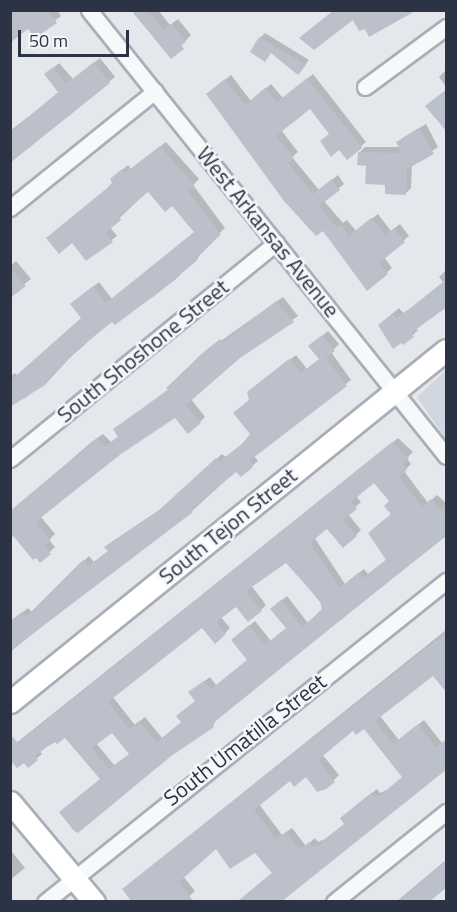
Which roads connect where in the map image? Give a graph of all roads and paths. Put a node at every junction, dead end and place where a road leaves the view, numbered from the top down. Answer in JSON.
{"nodes":[{"id":1,"x":89,"y":10,"type":"edge"},
{"id":2,"x":447,"y":27,"type":"edge"},
{"id":3,"x":365,"y":87,"type":"dead end"},
{"id":4,"x":155,"y":91,"type":"junction"},
{"id":5,"x":10,"y":208,"type":"edge"},
{"id":6,"x":276,"y":243,"type":"junction"},
{"id":7,"x":447,"y":350,"type":"edge"},
{"id":8,"x":396,"y":390,"type":"junction"},
{"id":9,"x":447,"y":456,"type":"edge"},
{"id":10,"x":10,"y":459,"type":"edge"},
{"id":11,"x":447,"y":581,"type":"edge"},
{"id":12,"x":10,"y":702,"type":"edge"},
{"id":13,"x":10,"y":802,"type":"edge"},
{"id":14,"x":447,"y":812,"type":"edge"},
{"id":15,"x":74,"y":876,"type":"junction"},
{"id":16,"x":45,"y":902,"type":"edge"},
{"id":17,"x":94,"y":902,"type":"edge"},
{"id":18,"x":334,"y":902,"type":"edge"}],
"edges":[{"from":1,"to":4,"type":"street","name":"West Arkansas Avenue"},
{"from":2,"to":3,"type":"street"},
{"from":4,"to":5,"type":"street"},
{"from":4,"to":6,"type":"street","name":"West Arkansas Avenue"},
{"from":6,"to":8,"type":"street","name":"West Arkansas Avenue"},
{"from":6,"to":10,"type":"street","name":"South Shoshone Street"},
{"from":7,"to":8,"type":"street","name":"South Tejon Street"},
{"from":8,"to":9,"type":"street","name":"West Arkansas Avenue"},
{"from":8,"to":12,"type":"street","name":"South Tejon Street"},
{"from":11,"to":15,"type":"street","name":"South Umatilla Street"},
{"from":13,"to":15,"type":"street"},
{"from":14,"to":18,"type":"street"},
{"from":15,"to":16,"type":"street","name":"South Umatilla Street"},
{"from":15,"to":17,"type":"street"}]}
